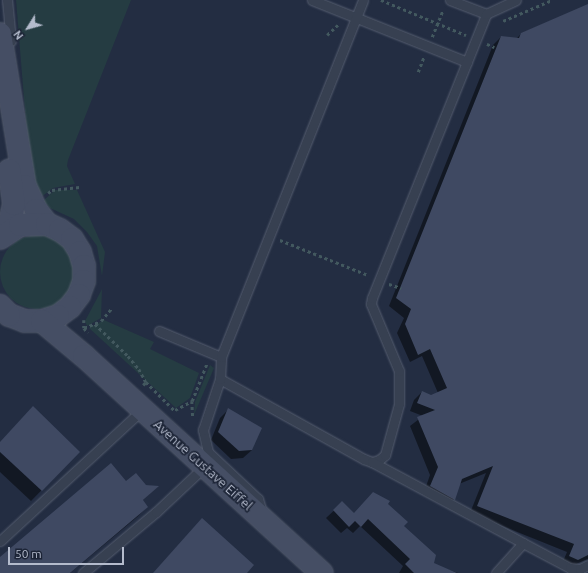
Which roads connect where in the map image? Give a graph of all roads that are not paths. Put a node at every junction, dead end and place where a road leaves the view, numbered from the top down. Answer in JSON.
{"nodes":[{"id":1,"x":7,"y":0,"type":"edge"},
{"id":2,"x":312,"y":0,"type":"edge"},
{"id":3,"x":363,"y":0,"type":"edge"},
{"id":4,"x":450,"y":0,"type":"edge"},
{"id":5,"x":516,"y":0,"type":"edge"},
{"id":6,"x":486,"y":14,"type":"junction"},
{"id":7,"x":356,"y":18,"type":"junction"},
{"id":8,"x":0,"y":34,"type":"edge"},
{"id":9,"x":467,"y":62,"type":"junction"},
{"id":10,"x":6,"y":71,"type":"junction"},
{"id":11,"x":0,"y":114,"type":"edge"},
{"id":12,"x":46,"y":224,"type":"junction"},
{"id":13,"x":4,"y":234,"type":"edge"},
{"id":14,"x":0,"y":306,"type":"edge"},
{"id":15,"x":70,"y":307,"type":"junction"},
{"id":16,"x":42,"y":321,"type":"junction"},
{"id":17,"x":159,"y":330,"type":"dead end"},
{"id":18,"x":84,"y":356,"type":"junction"},
{"id":19,"x":221,"y":357,"type":"junction"},
{"id":20,"x":220,"y":380,"type":"junction"},
{"id":21,"x":143,"y":409,"type":"junction"},
{"id":22,"x":372,"y":462,"type":"junction"},
{"id":23,"x":204,"y":466,"type":"junction"},
{"id":24,"x":265,"y":521,"type":"junction"},
{"id":25,"x":0,"y":541,"type":"edge"},
{"id":26,"x":523,"y":543,"type":"junction"},
{"id":27,"x":588,"y":565,"type":"edge"},
{"id":28,"x":83,"y":573,"type":"edge"},
{"id":29,"x":322,"y":573,"type":"edge"},
{"id":30,"x":496,"y":573,"type":"edge"}],
"edges":[{"from":1,"to":10,"type":"lane"},
{"from":2,"to":7,"type":"lane"},
{"from":3,"to":7,"type":"lane"},
{"from":4,"to":6,"type":"lane"},
{"from":5,"to":6,"type":"lane"},
{"from":6,"to":9,"type":"lane"},
{"from":7,"to":9,"type":"lane"},
{"from":7,"to":19,"type":"lane"},
{"from":8,"to":10,"type":"street"},
{"from":9,"to":22,"type":"lane"},
{"from":10,"to":12,"type":"street"},
{"from":11,"to":13,"type":"street"},
{"from":12,"to":13,"type":"street"},
{"from":12,"to":15,"type":"street"},
{"from":14,"to":16,"type":"street"},
{"from":15,"to":16,"type":"street"},
{"from":15,"to":18,"type":"street","name":"Avenue Gustave Eiffel"},
{"from":16,"to":18,"type":"street","name":"Avenue Gustave Eiffel"},
{"from":17,"to":19,"type":"lane"},
{"from":18,"to":21,"type":"street","name":"Avenue Gustave Eiffel"},
{"from":19,"to":20,"type":"lane"},
{"from":20,"to":22,"type":"lane"},
{"from":20,"to":24,"type":"lane"},
{"from":21,"to":23,"type":"street","name":"Avenue Gustave Eiffel"},
{"from":21,"to":25,"type":"lane"},
{"from":22,"to":26,"type":"lane"},
{"from":23,"to":24,"type":"street","name":"Avenue Gustave Eiffel"},
{"from":23,"to":28,"type":"lane"},
{"from":24,"to":29,"type":"street","name":"Avenue Gustave Eiffel"},
{"from":26,"to":27,"type":"lane"},
{"from":26,"to":30,"type":"lane"}]}
